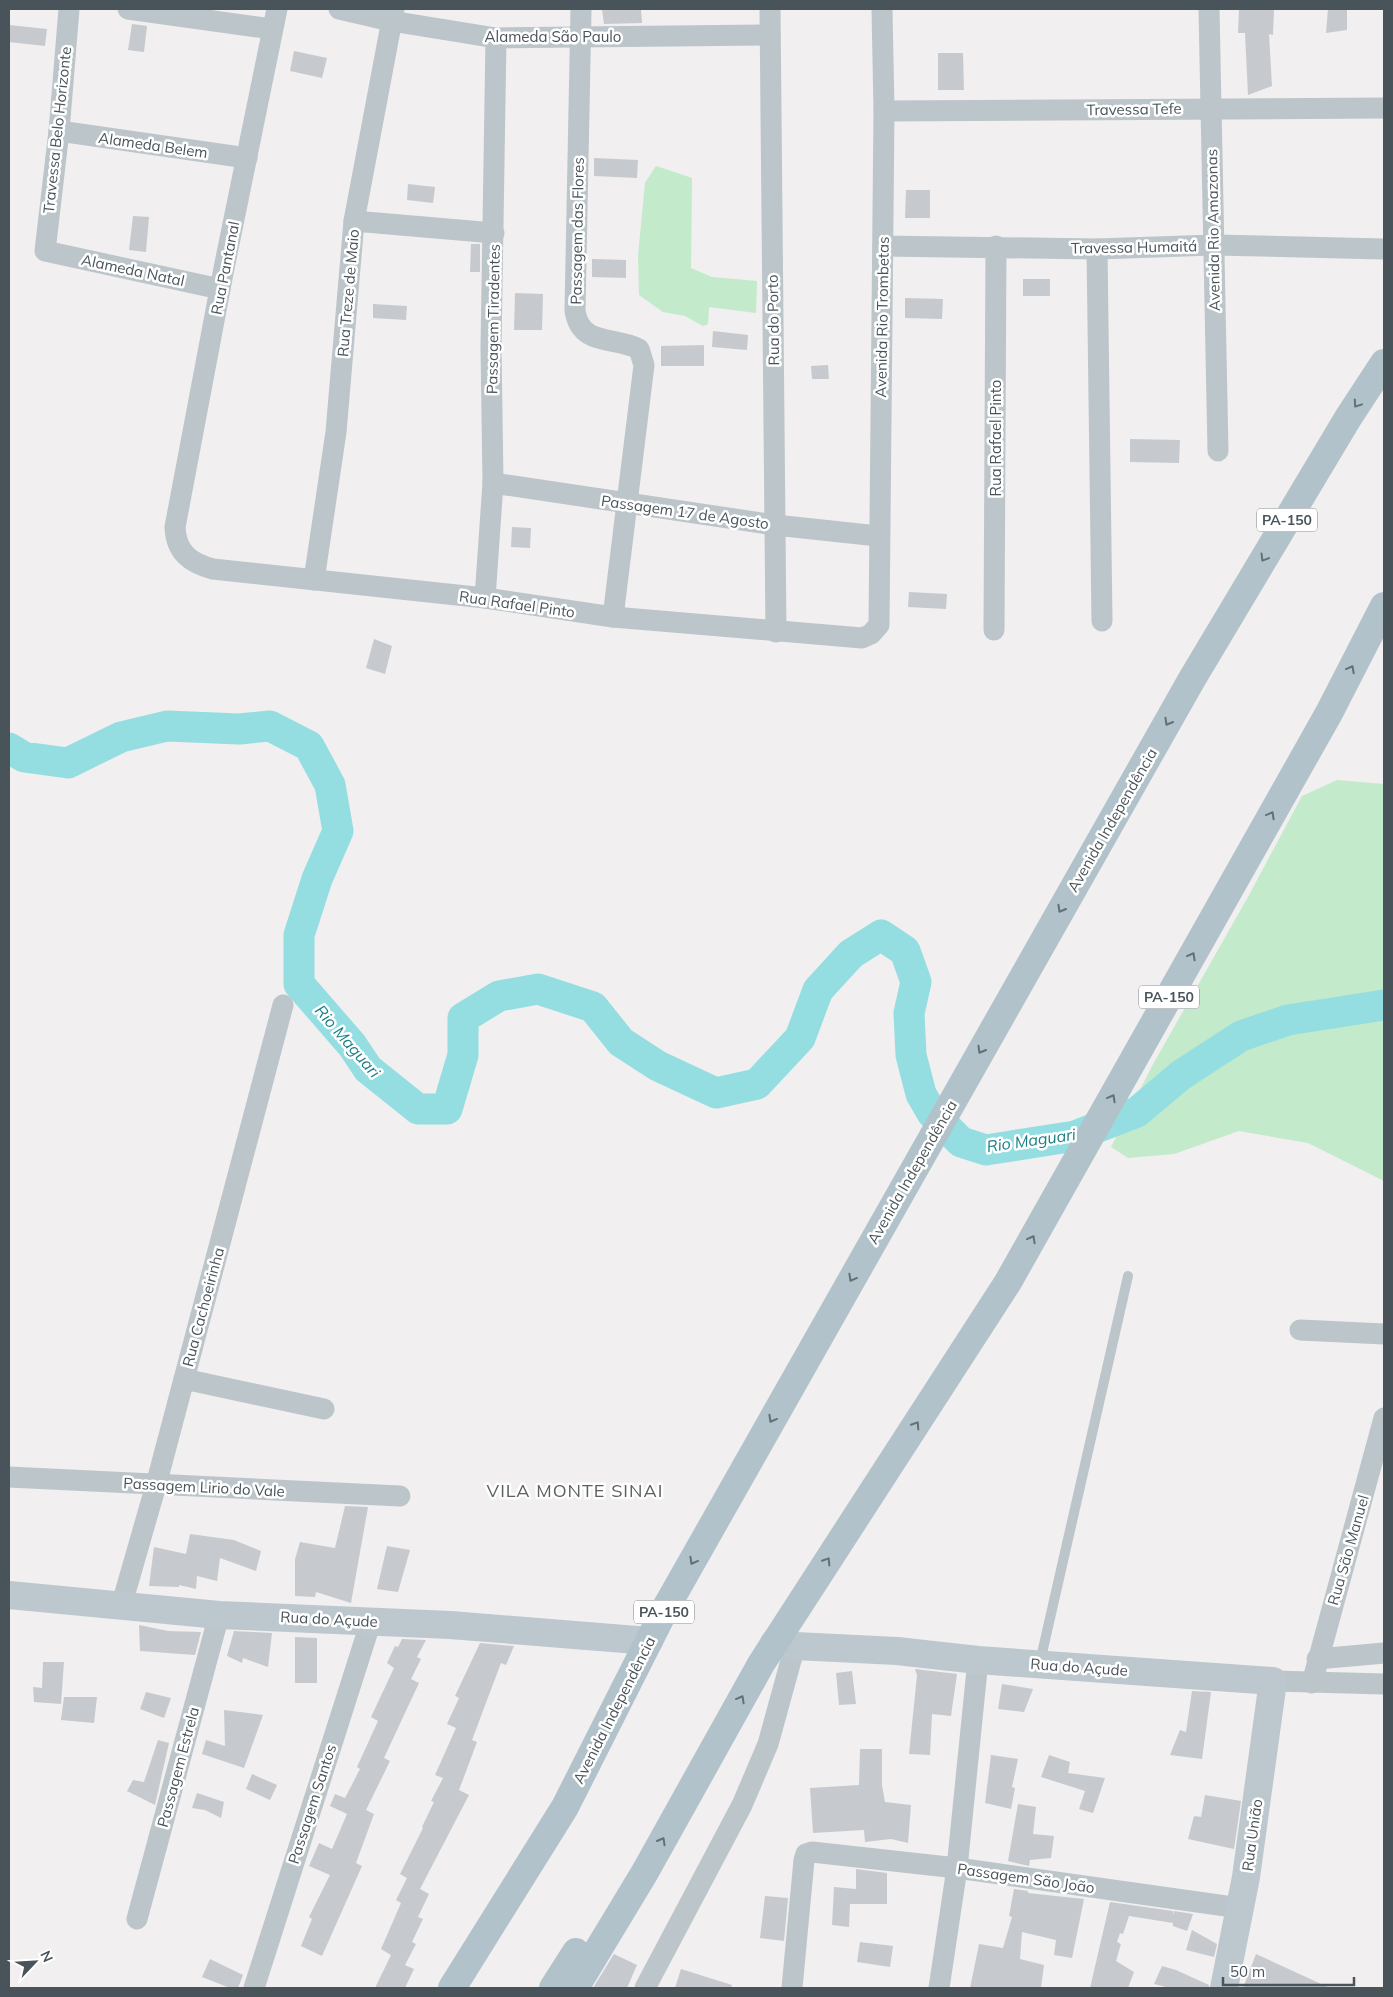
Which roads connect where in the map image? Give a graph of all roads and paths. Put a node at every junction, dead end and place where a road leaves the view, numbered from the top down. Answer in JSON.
{"nodes":[{"id":1,"x":69,"y":9,"type":"edge"},
{"id":2,"x":128,"y":9,"type":"edge"},
{"id":3,"x":339,"y":9,"type":"edge"},
{"id":4,"x":581,"y":9,"type":"edge"},
{"id":5,"x":770,"y":9,"type":"edge"},
{"id":6,"x":882,"y":9,"type":"edge"},
{"id":7,"x":1209,"y":9,"type":"edge"},
{"id":8,"x":392,"y":15,"type":"edge"},
{"id":9,"x":274,"y":19,"type":"edge"},
{"id":10,"x":770,"y":35,"type":"junction"},
{"id":11,"x":581,"y":36,"type":"junction"},
{"id":12,"x":496,"y":38,"type":"junction"},
{"id":13,"x":1211,"y":108,"type":"junction"},
{"id":14,"x":1384,"y":108,"type":"edge"},
{"id":15,"x":884,"y":111,"type":"junction"},
{"id":16,"x":59,"y":131,"type":"junction"},
{"id":17,"x":247,"y":158,"type":"junction"},
{"id":18,"x":354,"y":221,"type":"junction"},
{"id":19,"x":494,"y":233,"type":"junction"},
{"id":20,"x":1214,"y":245,"type":"junction"},
{"id":21,"x":883,"y":246,"type":"junction"},
{"id":22,"x":996,"y":246,"type":"junction"},
{"id":23,"x":1097,"y":249,"type":"junction"},
{"id":24,"x":1384,"y":249,"type":"edge"},
{"id":25,"x":45,"y":251,"type":"joint"},
{"id":26,"x":220,"y":290,"type":"junction"},
{"id":27,"x":1384,"y":363,"type":"edge"},
{"id":28,"x":1218,"y":451,"type":"dead end"},
{"id":29,"x":493,"y":483,"type":"junction"},
{"id":30,"x":626,"y":504,"type":"junction"},
{"id":31,"x":775,"y":525,"type":"junction"},
{"id":32,"x":175,"y":528,"type":"joint"},
{"id":33,"x":878,"y":536,"type":"junction"},
{"id":34,"x":314,"y":580,"type":"junction"},
{"id":35,"x":485,"y":598,"type":"junction"},
{"id":36,"x":1384,"y":606,"type":"edge"},
{"id":37,"x":613,"y":617,"type":"junction"},
{"id":38,"x":1102,"y":621,"type":"dead end"},
{"id":39,"x":879,"y":625,"type":"joint"},
{"id":40,"x":994,"y":630,"type":"dead end"},
{"id":41,"x":776,"y":632,"type":"junction"},
{"id":42,"x":283,"y":1006,"type":"dead end"},
{"id":43,"x":1128,"y":1276,"type":"dead end"},
{"id":44,"x":1300,"y":1330,"type":"dead end"},
{"id":45,"x":1384,"y":1334,"type":"edge"},
{"id":46,"x":184,"y":1380,"type":"junction"},
{"id":47,"x":324,"y":1409,"type":"dead end"},
{"id":48,"x":1384,"y":1418,"type":"edge"},
{"id":49,"x":9,"y":1477,"type":"edge"},
{"id":50,"x":156,"y":1485,"type":"junction"},
{"id":51,"x":400,"y":1496,"type":"dead end"},
{"id":52,"x":9,"y":1594,"type":"edge"},
{"id":53,"x":121,"y":1607,"type":"junction"},
{"id":54,"x":219,"y":1615,"type":"junction"},
{"id":55,"x":371,"y":1621,"type":"junction"},
{"id":56,"x":649,"y":1640,"type":"junction"},
{"id":57,"x":784,"y":1645,"type":"junction"},
{"id":58,"x":1384,"y":1653,"type":"edge"},
{"id":59,"x":1317,"y":1659,"type":"junction"},
{"id":60,"x":978,"y":1660,"type":"junction"},
{"id":61,"x":1039,"y":1663,"type":"junction"},
{"id":62,"x":1273,"y":1681,"type":"junction"},
{"id":63,"x":1312,"y":1682,"type":"junction"},
{"id":64,"x":1384,"y":1684,"type":"edge"},
{"id":65,"x":565,"y":1807,"type":"junction"},
{"id":66,"x":958,"y":1868,"type":"junction"},
{"id":67,"x":644,"y":1872,"type":"junction"},
{"id":68,"x":1240,"y":1908,"type":"junction"},
{"id":69,"x":137,"y":1919,"type":"dead end"},
{"id":70,"x":254,"y":1988,"type":"edge"},
{"id":71,"x":452,"y":1988,"type":"edge"},
{"id":72,"x":473,"y":1988,"type":"edge"},
{"id":73,"x":553,"y":1988,"type":"edge"},
{"id":74,"x":575,"y":1988,"type":"edge"},
{"id":75,"x":645,"y":1988,"type":"edge"},
{"id":76,"x":792,"y":1988,"type":"edge"},
{"id":77,"x":939,"y":1988,"type":"edge"},
{"id":78,"x":1224,"y":1988,"type":"edge"}],
"edges":[{"from":1,"to":16,"type":"street","name":"Travessa Belo Horizonte"},
{"from":2,"to":9,"type":"street"},
{"from":3,"to":8,"type":"street","name":"Alameda São Paulo"},
{"from":4,"to":11,"type":"street","name":"Passagem das Flores"},
{"from":5,"to":10,"type":"street","name":"Rua do Porto"},
{"from":6,"to":15,"type":"street","name":"Avenida Rio Trombetas"},
{"from":7,"to":13,"type":"street","name":"Avenida Rio Amazonas"},
{"from":8,"to":12,"type":"street","name":"Alameda São Paulo"},
{"from":8,"to":18,"type":"street","name":"Rua Treze de Maio"},
{"from":9,"to":17,"type":"street","name":"Rua Pantanal"},
{"from":10,"to":11,"type":"street","name":"Alameda São Paulo"},
{"from":10,"to":31,"type":"street","name":"Rua do Porto"},
{"from":11,"to":12,"type":"street","name":"Alameda São Paulo"},
{"from":11,"to":30,"type":"street","name":"Passagem das Flores"},
{"from":12,"to":19,"type":"street","name":"Passagem Tiradentes"},
{"from":13,"to":14,"type":"street","name":"Travessa Tefe"},
{"from":13,"to":15,"type":"street","name":"Travessa Tefe"},
{"from":13,"to":20,"type":"street","name":"Avenida Rio Amazonas"},
{"from":15,"to":21,"type":"street","name":"Avenida Rio Trombetas"},
{"from":16,"to":17,"type":"street","name":"Alameda Belem"},
{"from":16,"to":25,"type":"street","name":"Travessa Belo Horizonte"},
{"from":17,"to":26,"type":"street","name":"Rua Pantanal"},
{"from":18,"to":19,"type":"street"},
{"from":18,"to":34,"type":"street","name":"Rua Treze de Maio"},
{"from":19,"to":29,"type":"street","name":"Passagem Tiradentes"},
{"from":20,"to":23,"type":"street","name":"Travessa Humaitá"},
{"from":20,"to":24,"type":"street","name":"Travessa Humaitá"},
{"from":20,"to":28,"type":"street","name":"Avenida Rio Amazonas"},
{"from":21,"to":22,"type":"street","name":"Travessa Humaitá"},
{"from":21,"to":33,"type":"street","name":"Avenida Rio Trombetas"},
{"from":22,"to":23,"type":"street","name":"Travessa Humaitá"},
{"from":22,"to":40,"type":"street","name":"Rua Rafael Pinto"},
{"from":23,"to":38,"type":"street"},
{"from":25,"to":26,"type":"street","name":"Alameda Natal"},
{"from":26,"to":32,"type":"street","name":"Rua Pantanal"},
{"from":27,"to":56,"type":"main road","name":"Avenida Independência","number":"PA-150","one_way":true},
{"from":29,"to":30,"type":"street","name":"Passagem 17 de Agosto"},
{"from":29,"to":35,"type":"street","name":"Passagem Tiradentes"},
{"from":30,"to":31,"type":"street","name":"Passagem 17 de Agosto"},
{"from":30,"to":37,"type":"street","name":"Passagem das Flores"},
{"from":31,"to":33,"type":"street","name":"Passagem 17 de Agosto"},
{"from":31,"to":41,"type":"street","name":"Rua do Porto"},
{"from":32,"to":34,"type":"street","name":"Rua Rafael Pinto"},
{"from":33,"to":39,"type":"street","name":"Avenida Rio Trombetas"},
{"from":34,"to":35,"type":"street","name":"Rua Rafael Pinto"},
{"from":35,"to":37,"type":"street","name":"Rua Rafael Pinto"},
{"from":57,"to":36,"type":"main road","number":"PA-150","one_way":true},
{"from":37,"to":41,"type":"street","name":"Rua Rafael Pinto"},
{"from":39,"to":41,"type":"street","name":"Rua Rafael Pinto"},
{"from":42,"to":46,"type":"street","name":"Rua Cachoeirinha"},
{"from":43,"to":61,"type":"lane"},
{"from":44,"to":45,"type":"street"},
{"from":46,"to":47,"type":"street"},
{"from":46,"to":50,"type":"street","name":"Rua Cachoeirinha"},
{"from":48,"to":59,"type":"street","name":"Rua São Manuel"},
{"from":49,"to":50,"type":"street","name":"Passagem Lirio do Vale"},
{"from":50,"to":51,"type":"street","name":"Passagem Lirio do Vale"},
{"from":50,"to":53,"type":"street","name":"Rua Cachoeirinha"},
{"from":52,"to":53,"type":"street","name":"Rua do Açude"},
{"from":53,"to":54,"type":"street","name":"Rua do Açude"},
{"from":54,"to":55,"type":"street","name":"Rua do Açude"},
{"from":54,"to":69,"type":"street","name":"Passagem Estrela"},
{"from":55,"to":56,"type":"street","name":"Rua do Açude"},
{"from":55,"to":70,"type":"street","name":"Passagem Santos"},
{"from":56,"to":65,"type":"main road","name":"Avenida Independência","number":"PA-150"},
{"from":57,"to":60,"type":"street","name":"Rua do Açude"},
{"from":67,"to":57,"type":"main road","number":"PA-150","one_way":true},
{"from":57,"to":75,"type":"street"},
{"from":58,"to":59,"type":"street"},
{"from":59,"to":63,"type":"street","name":"Rua São Manuel"},
{"from":60,"to":61,"type":"street","name":"Rua do Açude"},
{"from":60,"to":66,"type":"street"},
{"from":61,"to":62,"type":"street","name":"Rua do Açude"},
{"from":62,"to":63,"type":"street","name":"Rua do Açude"},
{"from":62,"to":68,"type":"street","name":"Rua União"},
{"from":63,"to":64,"type":"street","name":"Rua do Açude"},
{"from":65,"to":71,"type":"main road","name":"Avenida Independência","number":"PA-150"},
{"from":65,"to":72,"type":"main road"},
{"from":66,"to":68,"type":"street","name":"Passagem São João"},
{"from":66,"to":76,"type":"street","name":"Passagem São João"},
{"from":66,"to":77,"type":"street"},
{"from":67,"to":73,"type":"main road"},
{"from":67,"to":74,"type":"main road","number":"PA-150"},
{"from":68,"to":78,"type":"street","name":"Rua União"}]}
